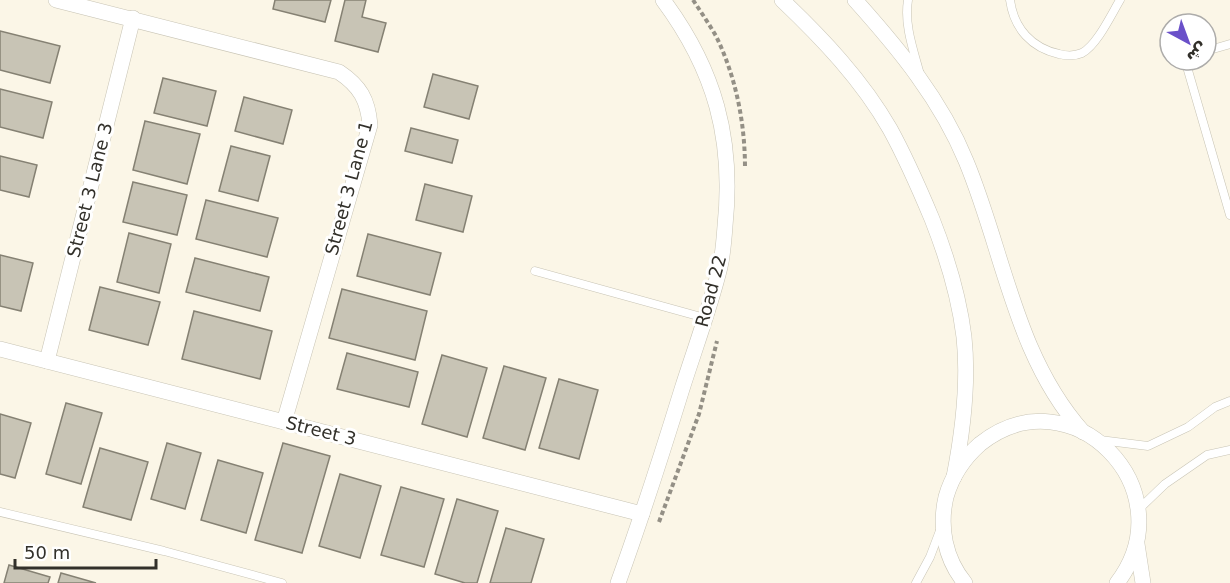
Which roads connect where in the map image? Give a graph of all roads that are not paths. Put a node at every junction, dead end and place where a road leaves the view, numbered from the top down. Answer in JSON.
{"nodes":[{"id":1,"x":56,"y":0,"type":"edge"},
{"id":2,"x":663,"y":0,"type":"edge"},
{"id":3,"x":782,"y":0,"type":"edge"},
{"id":4,"x":855,"y":0,"type":"edge"},
{"id":5,"x":908,"y":0,"type":"edge"},
{"id":6,"x":1010,"y":0,"type":"edge"},
{"id":7,"x":1120,"y":0,"type":"edge"},
{"id":8,"x":133,"y":18,"type":"junction"},
{"id":9,"x":1188,"y":72,"type":"edge"},
{"id":10,"x":921,"y":81,"type":"junction"},
{"id":11,"x":1230,"y":215,"type":"edge"},
{"id":12,"x":535,"y":271,"type":"dead end"},
{"id":13,"x":705,"y":318,"type":"junction"},
{"id":14,"x":0,"y":349,"type":"edge"},
{"id":15,"x":47,"y":361,"type":"junction"},
{"id":16,"x":1230,"y":401,"type":"edge"},
{"id":17,"x":284,"y":422,"type":"junction"},
{"id":18,"x":1083,"y":432,"type":"junction"},
{"id":19,"x":1097,"y":440,"type":"junction"},
{"id":20,"x":1230,"y":450,"type":"edge"},
{"id":21,"x":954,"y":477,"type":"junction"},
{"id":22,"x":1139,"y":509,"type":"junction"},
{"id":23,"x":0,"y":512,"type":"edge"},
{"id":24,"x":642,"y":514,"type":"junction"},
{"id":25,"x":943,"y":520,"type":"junction"},
{"id":26,"x":1137,"y":542,"type":"junction"},
{"id":27,"x":282,"y":583,"type":"edge"},
{"id":28,"x":618,"y":583,"type":"edge"},
{"id":29,"x":916,"y":583,"type":"edge"},
{"id":30,"x":965,"y":583,"type":"edge"},
{"id":31,"x":1117,"y":583,"type":"edge"},
{"id":32,"x":1143,"y":583,"type":"edge"}],
"edges":[{"from":1,"to":8,"type":"street","name":"Street 3 Lane 1"},
{"from":2,"to":13,"type":"street","name":"Road 22"},
{"from":3,"to":21,"type":"street"},
{"from":4,"to":10,"type":"street"},
{"from":5,"to":10,"type":"lane"},
{"from":6,"to":7,"type":"lane"},
{"from":8,"to":15,"type":"street","name":"Street 3 Lane 3"},
{"from":8,"to":17,"type":"street","name":"Street 3 Lane 1"},
{"from":9,"to":11,"type":"lane"},
{"from":10,"to":18,"type":"street"},
{"from":12,"to":13,"type":"lane"},
{"from":13,"to":24,"type":"street","name":"Road 22"},
{"from":14,"to":15,"type":"street","name":"Street 3"},
{"from":15,"to":17,"type":"street","name":"Street 3"},
{"from":16,"to":19,"type":"lane"},
{"from":17,"to":24,"type":"street","name":"Street 3"},
{"from":18,"to":19,"type":"street"},
{"from":18,"to":21,"type":"street"},
{"from":19,"to":22,"type":"street"},
{"from":20,"to":22,"type":"lane"},
{"from":21,"to":25,"type":"street"},
{"from":22,"to":26,"type":"street"},
{"from":23,"to":27,"type":"lane"},
{"from":24,"to":28,"type":"street","name":"Road 22"},
{"from":25,"to":29,"type":"lane"},
{"from":25,"to":30,"type":"street"},
{"from":26,"to":31,"type":"street"},
{"from":26,"to":32,"type":"street"}]}
